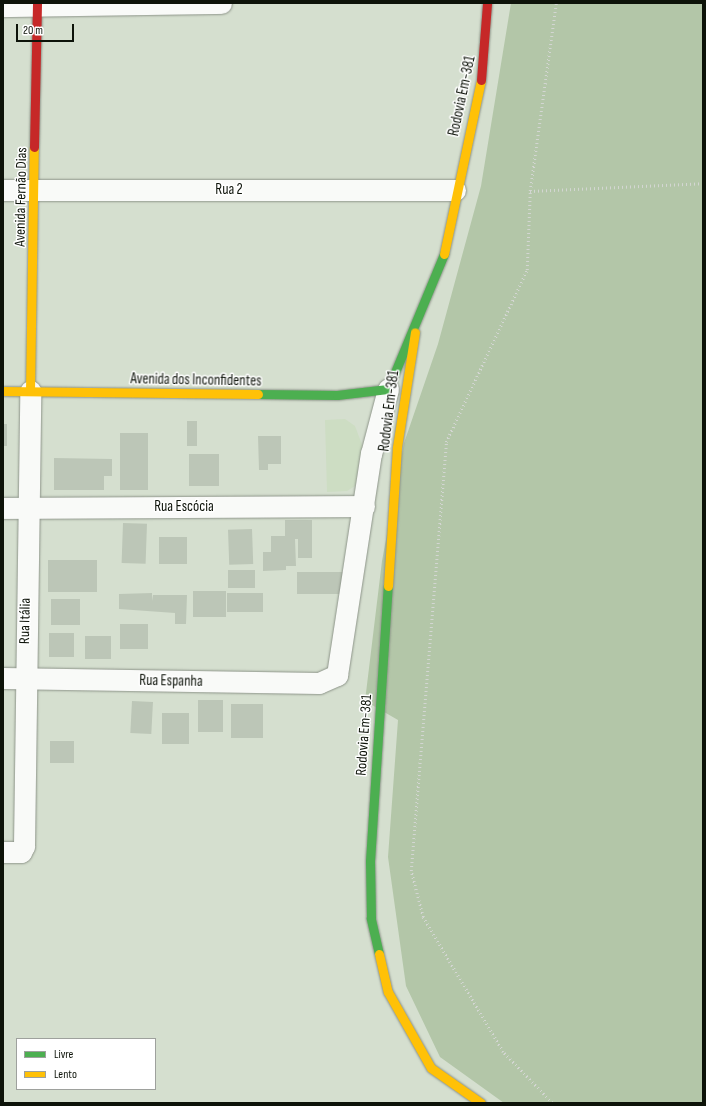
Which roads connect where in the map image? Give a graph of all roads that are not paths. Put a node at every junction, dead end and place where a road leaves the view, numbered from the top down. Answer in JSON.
{"nodes":[{"id":1,"x":221,"y":3,"type":"edge"},
{"id":2,"x":487,"y":3,"type":"edge"},
{"id":3,"x":37,"y":4,"type":"edge"},
{"id":4,"x":3,"y":6,"type":"edge"},
{"id":5,"x":36,"y":189,"type":"junction"},
{"id":6,"x":3,"y":190,"type":"edge"},
{"id":7,"x":455,"y":190,"type":"junction"},
{"id":8,"x":415,"y":332,"type":"junction"},
{"id":9,"x":388,"y":389,"type":"junction"},
{"id":10,"x":3,"y":391,"type":"edge"},
{"id":11,"x":30,"y":391,"type":"junction"},
{"id":12,"x":364,"y":506,"type":"junction"},
{"id":13,"x":3,"y":508,"type":"edge"},
{"id":14,"x":26,"y":508,"type":"junction"},
{"id":15,"x":3,"y":678,"type":"edge"},
{"id":16,"x":25,"y":678,"type":"junction"},
{"id":17,"x":3,"y":852,"type":"edge"},
{"id":18,"x":481,"y":1103,"type":"edge"}],
"edges":[{"from":1,"to":3,"type":"street"},
{"from":2,"to":7,"type":"street","name":"Rodovia Em-381"},
{"from":3,"to":4,"type":"street"},
{"from":3,"to":5,"type":"street","name":"Avenida Fernão Dias"},
{"from":5,"to":6,"type":"street","name":"Rua 2"},
{"from":5,"to":7,"type":"street","name":"Rua 2"},
{"from":5,"to":11,"type":"street","name":"Avenida Fernão Dias"},
{"from":7,"to":8,"type":"street","name":"Rodovia Em-381"},
{"from":8,"to":9,"type":"street","name":"Rodovia Em-381"},
{"from":8,"to":18,"type":"street","name":"Rodovia Em-381"},
{"from":9,"to":11,"type":"street","name":"Avenida dos Inconfidentes"},
{"from":9,"to":12,"type":"street"},
{"from":10,"to":11,"type":"street","name":"Avenida dos Inconfidentes"},
{"from":11,"to":14,"type":"street","name":"Rua Itália"},
{"from":12,"to":14,"type":"street","name":"Rua Escócia"},
{"from":12,"to":16,"type":"street","name":"Rua Espanha"},
{"from":13,"to":14,"type":"street","name":"Rua Escócia"},
{"from":14,"to":16,"type":"street","name":"Rua Itália"},
{"from":15,"to":16,"type":"street","name":"Rua Espanha"},
{"from":16,"to":17,"type":"street","name":"Rua Itália"}]}
